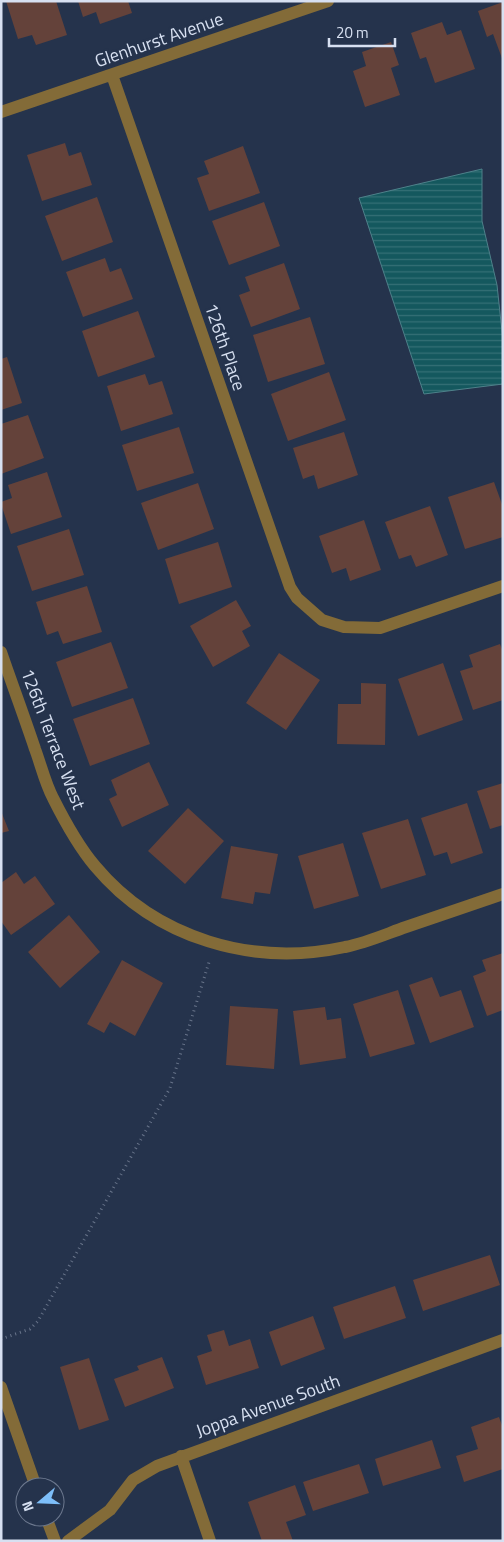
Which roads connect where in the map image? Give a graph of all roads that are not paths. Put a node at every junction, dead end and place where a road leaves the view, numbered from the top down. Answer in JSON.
{"nodes":[{"id":1,"x":328,"y":1,"type":"edge"},
{"id":2,"x":112,"y":75,"type":"junction"},
{"id":3,"x":1,"y":112,"type":"edge"},
{"id":4,"x":503,"y":586,"type":"edge"},
{"id":5,"x":1,"y":652,"type":"edge"},
{"id":6,"x":503,"y":894,"type":"edge"},
{"id":7,"x":503,"y":1340,"type":"edge"},
{"id":8,"x":1,"y":1387,"type":"edge"},
{"id":9,"x":181,"y":1456,"type":"junction"},
{"id":10,"x":32,"y":1477,"type":"edge"},
{"id":11,"x":50,"y":1527,"type":"edge"},
{"id":12,"x":55,"y":1541,"type":"edge"},
{"id":13,"x":68,"y":1541,"type":"edge"},
{"id":14,"x":210,"y":1541,"type":"edge"}],
"edges":[{"from":1,"to":2,"type":"street","name":"Glenhurst Avenue"},
{"from":2,"to":3,"type":"street","name":"Glenhurst Avenue"},
{"from":2,"to":4,"type":"street","name":"126th Place"},
{"from":5,"to":6,"type":"street","name":"126th Terrace West"},
{"from":7,"to":9,"type":"street","name":"Joppa Avenue South"},
{"from":8,"to":10,"type":"street"},
{"from":9,"to":13,"type":"street","name":"Joppa Avenue South"},
{"from":9,"to":14,"type":"street"},
{"from":11,"to":12,"type":"street"}]}
